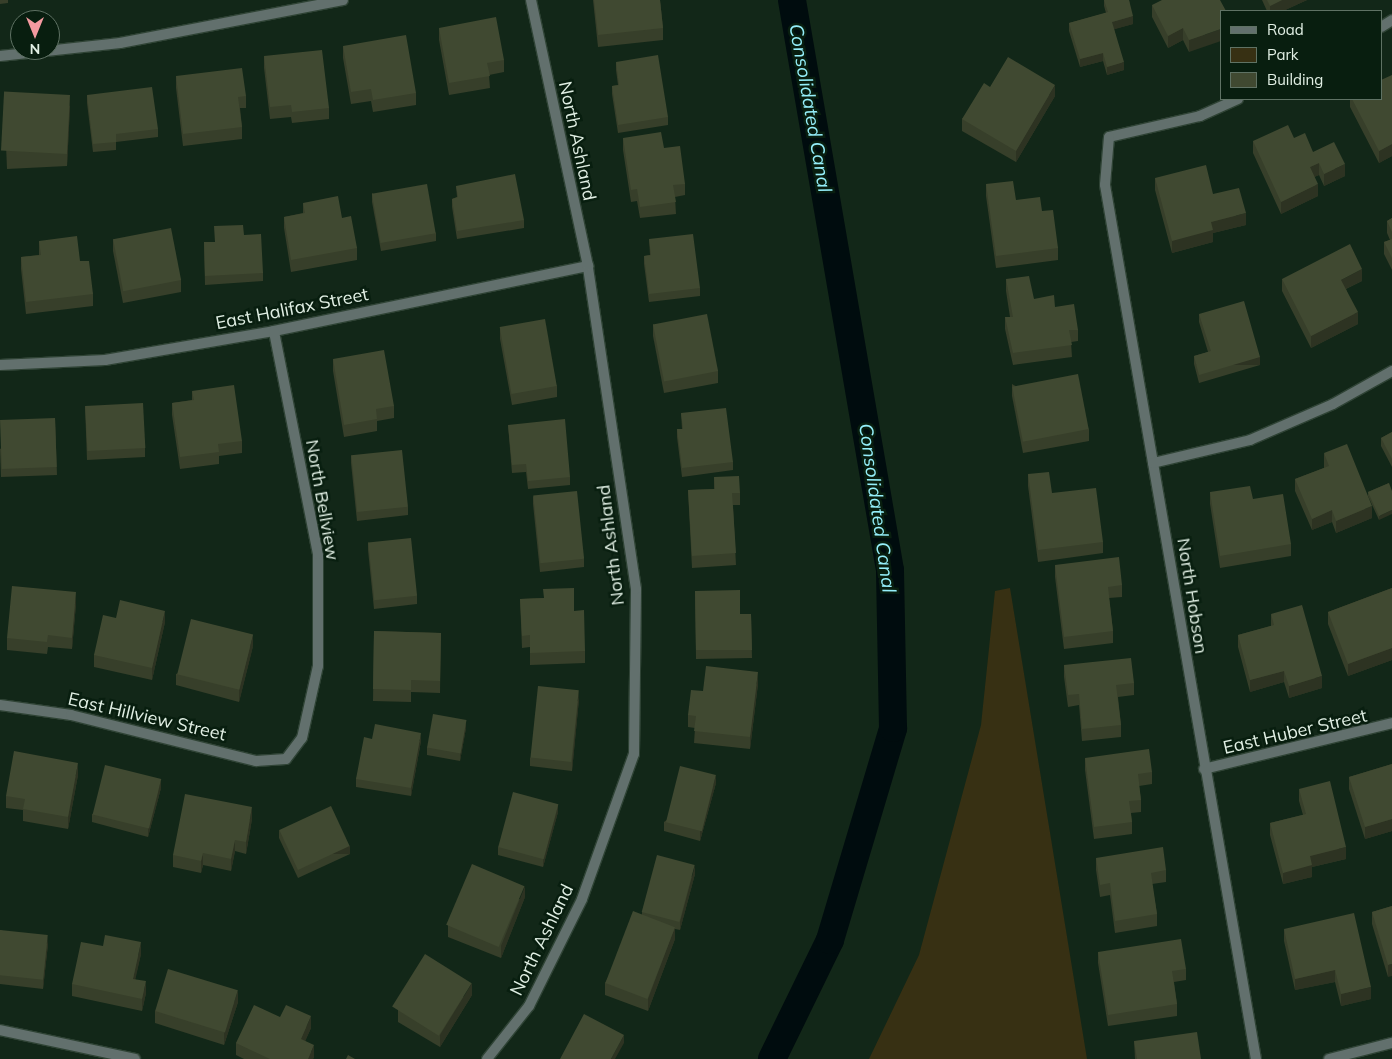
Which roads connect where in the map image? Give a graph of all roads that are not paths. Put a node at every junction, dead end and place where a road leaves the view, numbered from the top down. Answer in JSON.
{"nodes":[{"id":1,"x":343,"y":0,"type":"edge"},
{"id":2,"x":531,"y":0,"type":"edge"},
{"id":3,"x":0,"y":56,"type":"edge"},
{"id":4,"x":1236,"y":100,"type":"edge"},
{"id":5,"x":588,"y":266,"type":"junction"},
{"id":6,"x":274,"y":331,"type":"junction"},
{"id":7,"x":0,"y":365,"type":"edge"},
{"id":8,"x":1392,"y":371,"type":"edge"},
{"id":9,"x":1154,"y":463,"type":"junction"},
{"id":10,"x":0,"y":705,"type":"edge"},
{"id":11,"x":1392,"y":723,"type":"edge"},
{"id":12,"x":286,"y":759,"type":"joint"},
{"id":13,"x":1204,"y":769,"type":"junction"},
{"id":14,"x":0,"y":1030,"type":"edge"},
{"id":15,"x":1392,"y":1043,"type":"edge"},
{"id":16,"x":135,"y":1059,"type":"edge"},
{"id":17,"x":488,"y":1059,"type":"edge"},
{"id":18,"x":1256,"y":1059,"type":"edge"},
{"id":19,"x":1329,"y":1059,"type":"edge"}],
"edges":[{"from":1,"to":3,"type":"street"},
{"from":2,"to":5,"type":"street","name":"North Ashland"},
{"from":4,"to":9,"type":"street","name":"North Hobson"},
{"from":5,"to":6,"type":"street","name":"East Halifax Street"},
{"from":5,"to":17,"type":"street","name":"North Ashland"},
{"from":6,"to":7,"type":"street","name":"East Halifax Street"},
{"from":6,"to":12,"type":"street","name":"North Bellview"},
{"from":8,"to":9,"type":"street"},
{"from":9,"to":13,"type":"street","name":"North Hobson"},
{"from":10,"to":12,"type":"street","name":"East Hillview Street"},
{"from":11,"to":13,"type":"street","name":"East Huber Street"},
{"from":13,"to":18,"type":"street","name":"North Hobson"},
{"from":14,"to":16,"type":"street"},
{"from":15,"to":19,"type":"street"}]}
